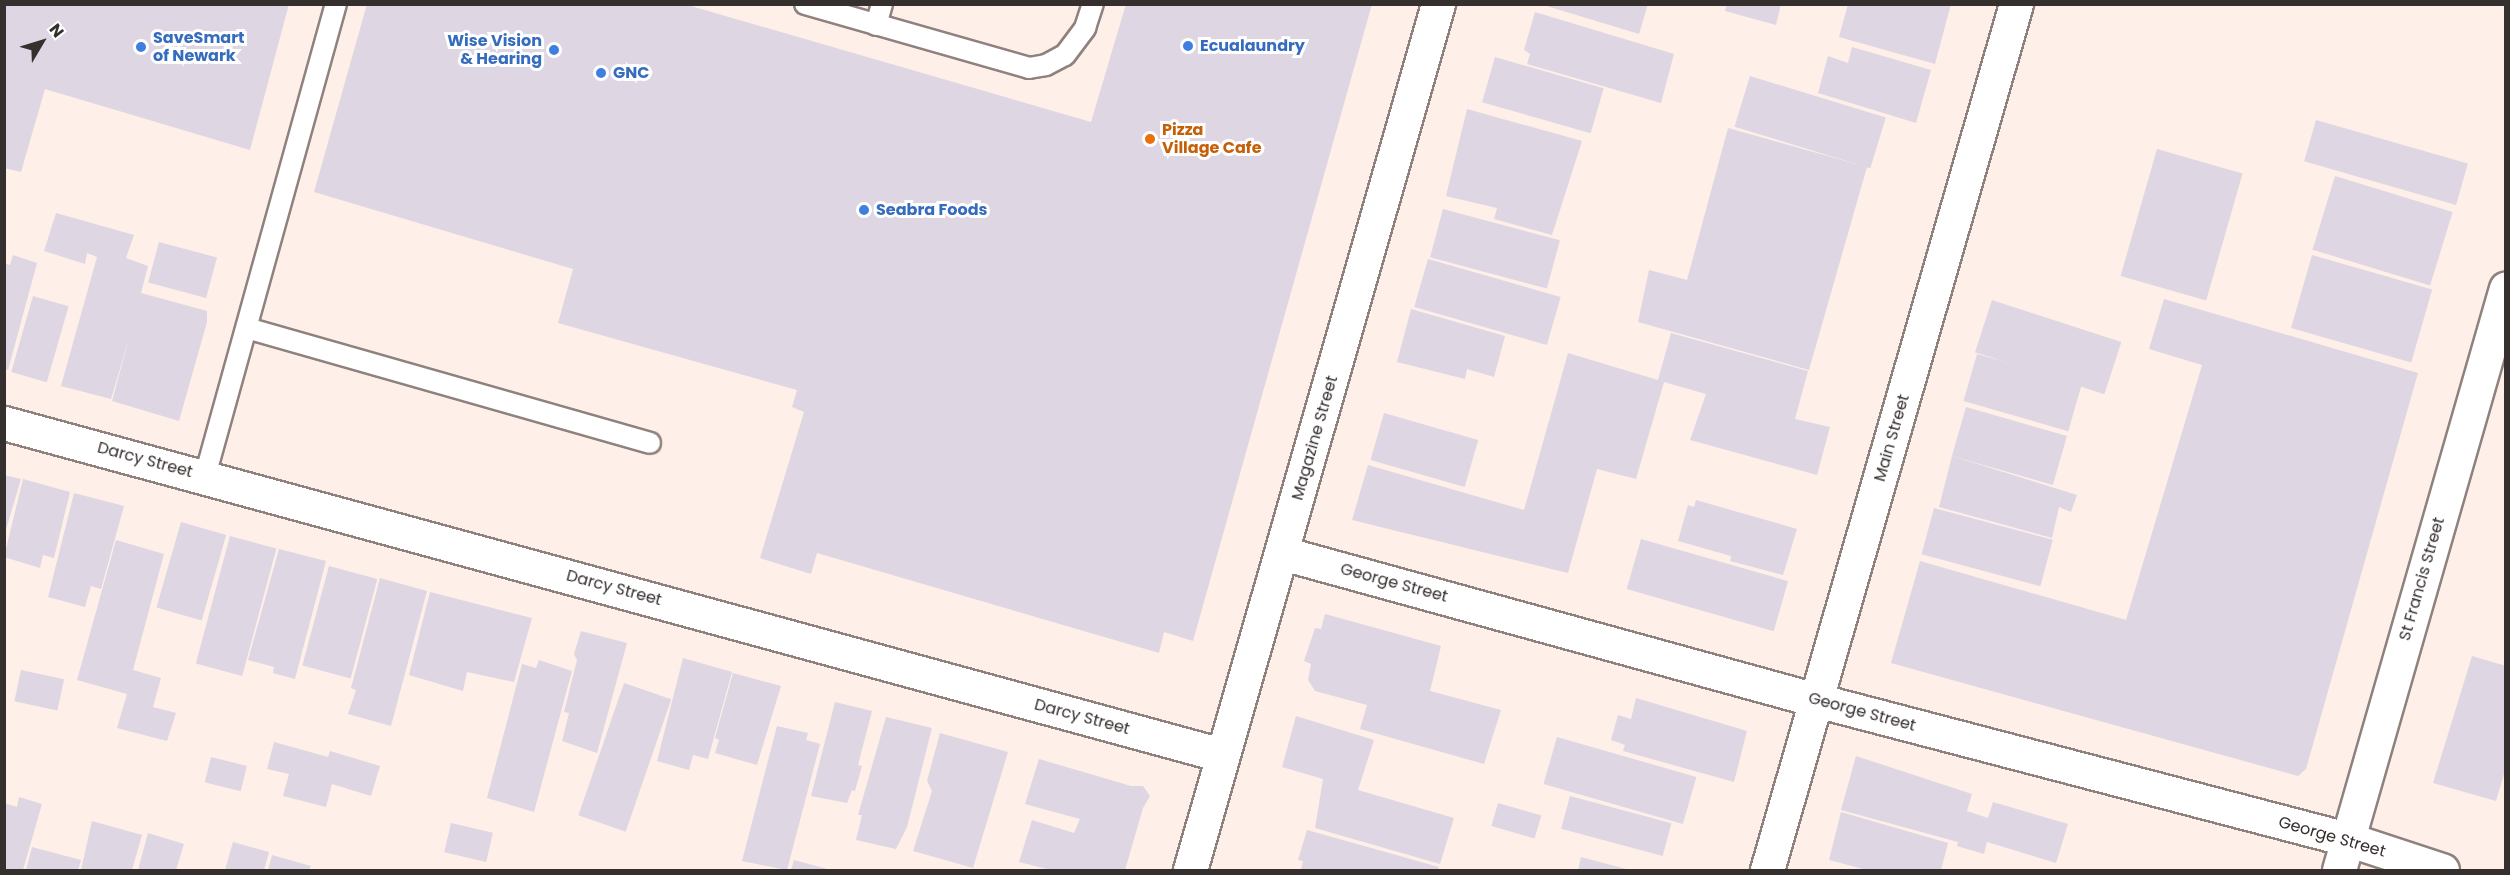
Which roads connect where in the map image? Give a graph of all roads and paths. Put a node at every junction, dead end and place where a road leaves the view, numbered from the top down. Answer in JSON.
{"nodes":[{"id":1,"x":336,"y":4,"type":"edge"},
{"id":2,"x":805,"y":4,"type":"edge"},
{"id":3,"x":882,"y":4,"type":"edge"},
{"id":4,"x":1093,"y":4,"type":"edge"},
{"id":5,"x":1438,"y":4,"type":"edge"},
{"id":6,"x":2016,"y":4,"type":"edge"},
{"id":7,"x":876,"y":25,"type":"junction"},
{"id":8,"x":2505,"y":288,"type":"edge"},
{"id":9,"x":248,"y":328,"type":"junction"},
{"id":10,"x":4,"y":423,"type":"edge"},
{"id":11,"x":650,"y":443,"type":"dead end"},
{"id":12,"x":205,"y":476,"type":"junction"},
{"id":13,"x":1282,"y":553,"type":"junction"},
{"id":14,"x":1816,"y":700,"type":"junction"},
{"id":15,"x":1222,"y":755,"type":"junction"},
{"id":16,"x":2347,"y":839,"type":"junction"},
{"id":17,"x":1190,"y":870,"type":"edge"},
{"id":18,"x":1767,"y":870,"type":"edge"},
{"id":19,"x":2339,"y":870,"type":"edge"},
{"id":20,"x":2442,"y":870,"type":"edge"}],
"edges":[{"from":1,"to":9,"type":"lane"},
{"from":2,"to":7,"type":"lane"},
{"from":3,"to":7,"type":"lane"},
{"from":4,"to":7,"type":"lane"},
{"from":5,"to":13,"type":"street","name":"Magazine Street"},
{"from":6,"to":14,"type":"street","name":"Main Street"},
{"from":8,"to":16,"type":"street","name":"St Francis Street"},
{"from":9,"to":11,"type":"lane"},
{"from":9,"to":12,"type":"lane"},
{"from":10,"to":12,"type":"street","name":"Darcy Street"},
{"from":12,"to":15,"type":"street","name":"Darcy Street"},
{"from":13,"to":14,"type":"street","name":"George Street"},
{"from":13,"to":15,"type":"street","name":"Magazine Street"},
{"from":14,"to":16,"type":"street","name":"George Street"},
{"from":14,"to":18,"type":"street","name":"Main Street"},
{"from":15,"to":17,"type":"street","name":"Magazine Street"},
{"from":16,"to":19,"type":"street","name":"St Francis Street"},
{"from":16,"to":20,"type":"street","name":"George Street"}]}
